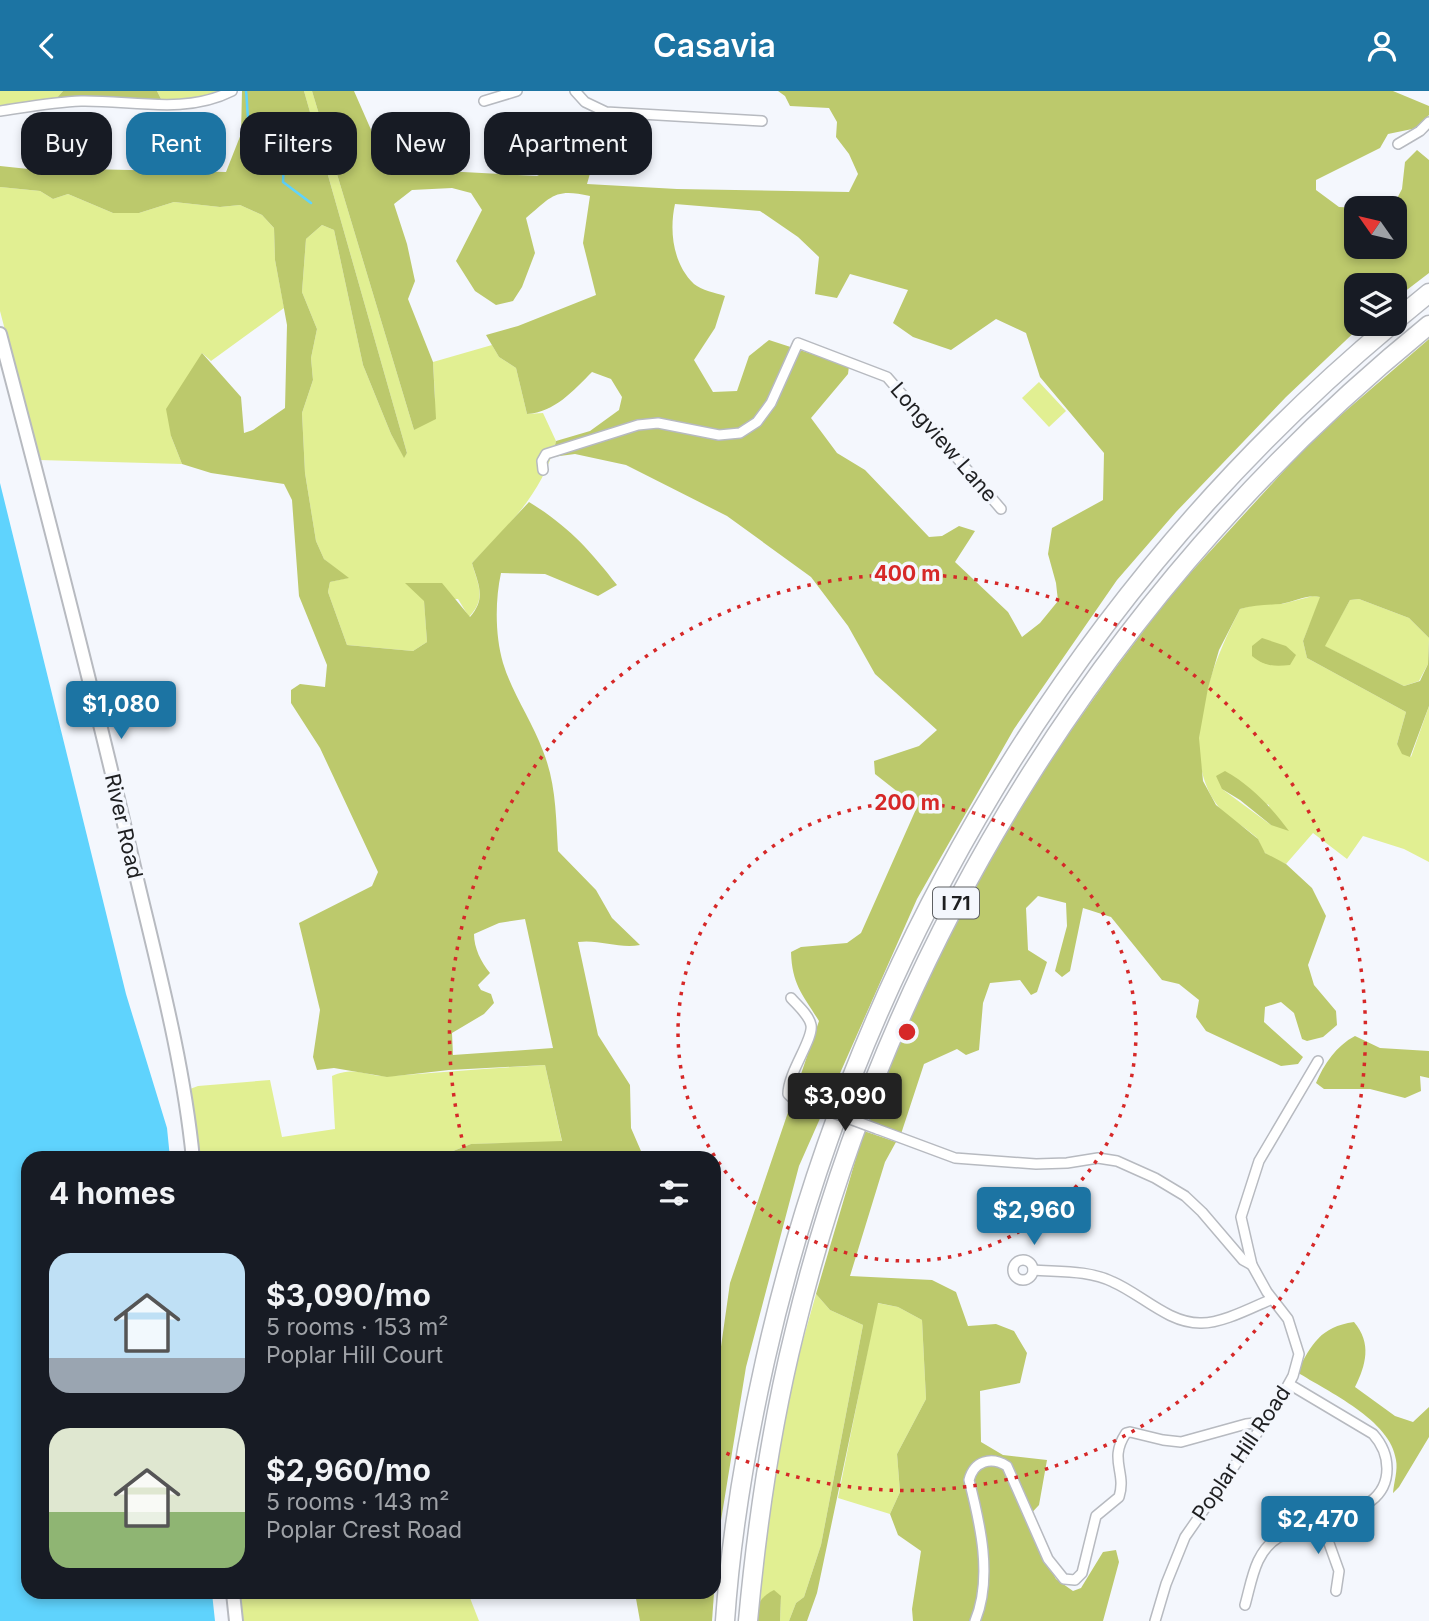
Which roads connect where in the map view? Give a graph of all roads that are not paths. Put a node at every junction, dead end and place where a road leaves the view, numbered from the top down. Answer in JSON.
{"nodes":[{"id":1,"x":232,"y":91,"type":"edge"},
{"id":2,"x":517,"y":91,"type":"edge"},
{"id":3,"x":575,"y":91,"type":"edge"},
{"id":4,"x":484,"y":101,"type":"dead end"},
{"id":5,"x":0,"y":111,"type":"edge"},
{"id":6,"x":762,"y":121,"type":"dead end"},
{"id":7,"x":1429,"y":122,"type":"edge"},
{"id":8,"x":1398,"y":144,"type":"dead end"},
{"id":9,"x":1429,"y":293,"type":"edge"},
{"id":10,"x":1407,"y":311,"type":"edge"},
{"id":11,"x":1429,"y":325,"type":"edge"},
{"id":12,"x":0,"y":334,"type":"edge"},
{"id":13,"x":1377,"y":336,"type":"edge"},
{"id":14,"x":543,"y":470,"type":"dead end"},
{"id":15,"x":1001,"y":509,"type":"dead end"},
{"id":16,"x":791,"y":997,"type":"dead end"},
{"id":17,"x":1318,"y":1061,"type":"dead end"},
{"id":18,"x":192,"y":1151,"type":"edge"},
{"id":19,"x":1252,"y":1265,"type":"junction"},
{"id":20,"x":1033,"y":1270,"type":"dead end"},
{"id":21,"x":1272,"y":1299,"type":"junction"},
{"id":22,"x":1289,"y":1384,"type":"junction"},
{"id":23,"x":1261,"y":1427,"type":"junction"},
{"id":24,"x":1321,"y":1521,"type":"junction"},
{"id":25,"x":1336,"y":1591,"type":"dead end"},
{"id":26,"x":234,"y":1599,"type":"edge"},
{"id":27,"x":1245,"y":1605,"type":"dead end"},
{"id":28,"x":236,"y":1621,"type":"edge"},
{"id":29,"x":725,"y":1621,"type":"edge"},
{"id":30,"x":748,"y":1621,"type":"edge"},
{"id":31,"x":975,"y":1621,"type":"edge"},
{"id":32,"x":1155,"y":1621,"type":"edge"}],
"edges":[{"from":1,"to":5,"type":"street"},
{"from":2,"to":4,"type":"street"},
{"from":3,"to":6,"type":"street"},
{"from":7,"to":8,"type":"street"},
{"from":9,"to":10,"type":"highway","number":"I 71"},
{"from":11,"to":30,"type":"highway","number":"I 71"},
{"from":12,"to":18,"type":"street","name":"River Road"},
{"from":13,"to":29,"type":"highway","number":"I 71"},
{"from":14,"to":15,"type":"street","name":"Longview Lane"},
{"from":16,"to":19,"type":"street","bridge":true},
{"from":17,"to":19,"type":"street","name":"Poplar Hill Road"},
{"from":19,"to":21,"type":"street","name":"Poplar Hill Road"},
{"from":20,"to":21,"type":"street"},
{"from":21,"to":22,"type":"street","name":"Poplar Hill Road"},
{"from":22,"to":23,"type":"street","name":"Poplar Hill Road"},
{"from":22,"to":24,"type":"street"},
{"from":23,"to":31,"type":"street"},
{"from":23,"to":32,"type":"street","name":"Poplar Hill Road"},
{"from":24,"to":25,"type":"street"},
{"from":24,"to":27,"type":"street"},
{"from":26,"to":28,"type":"street"}]}
